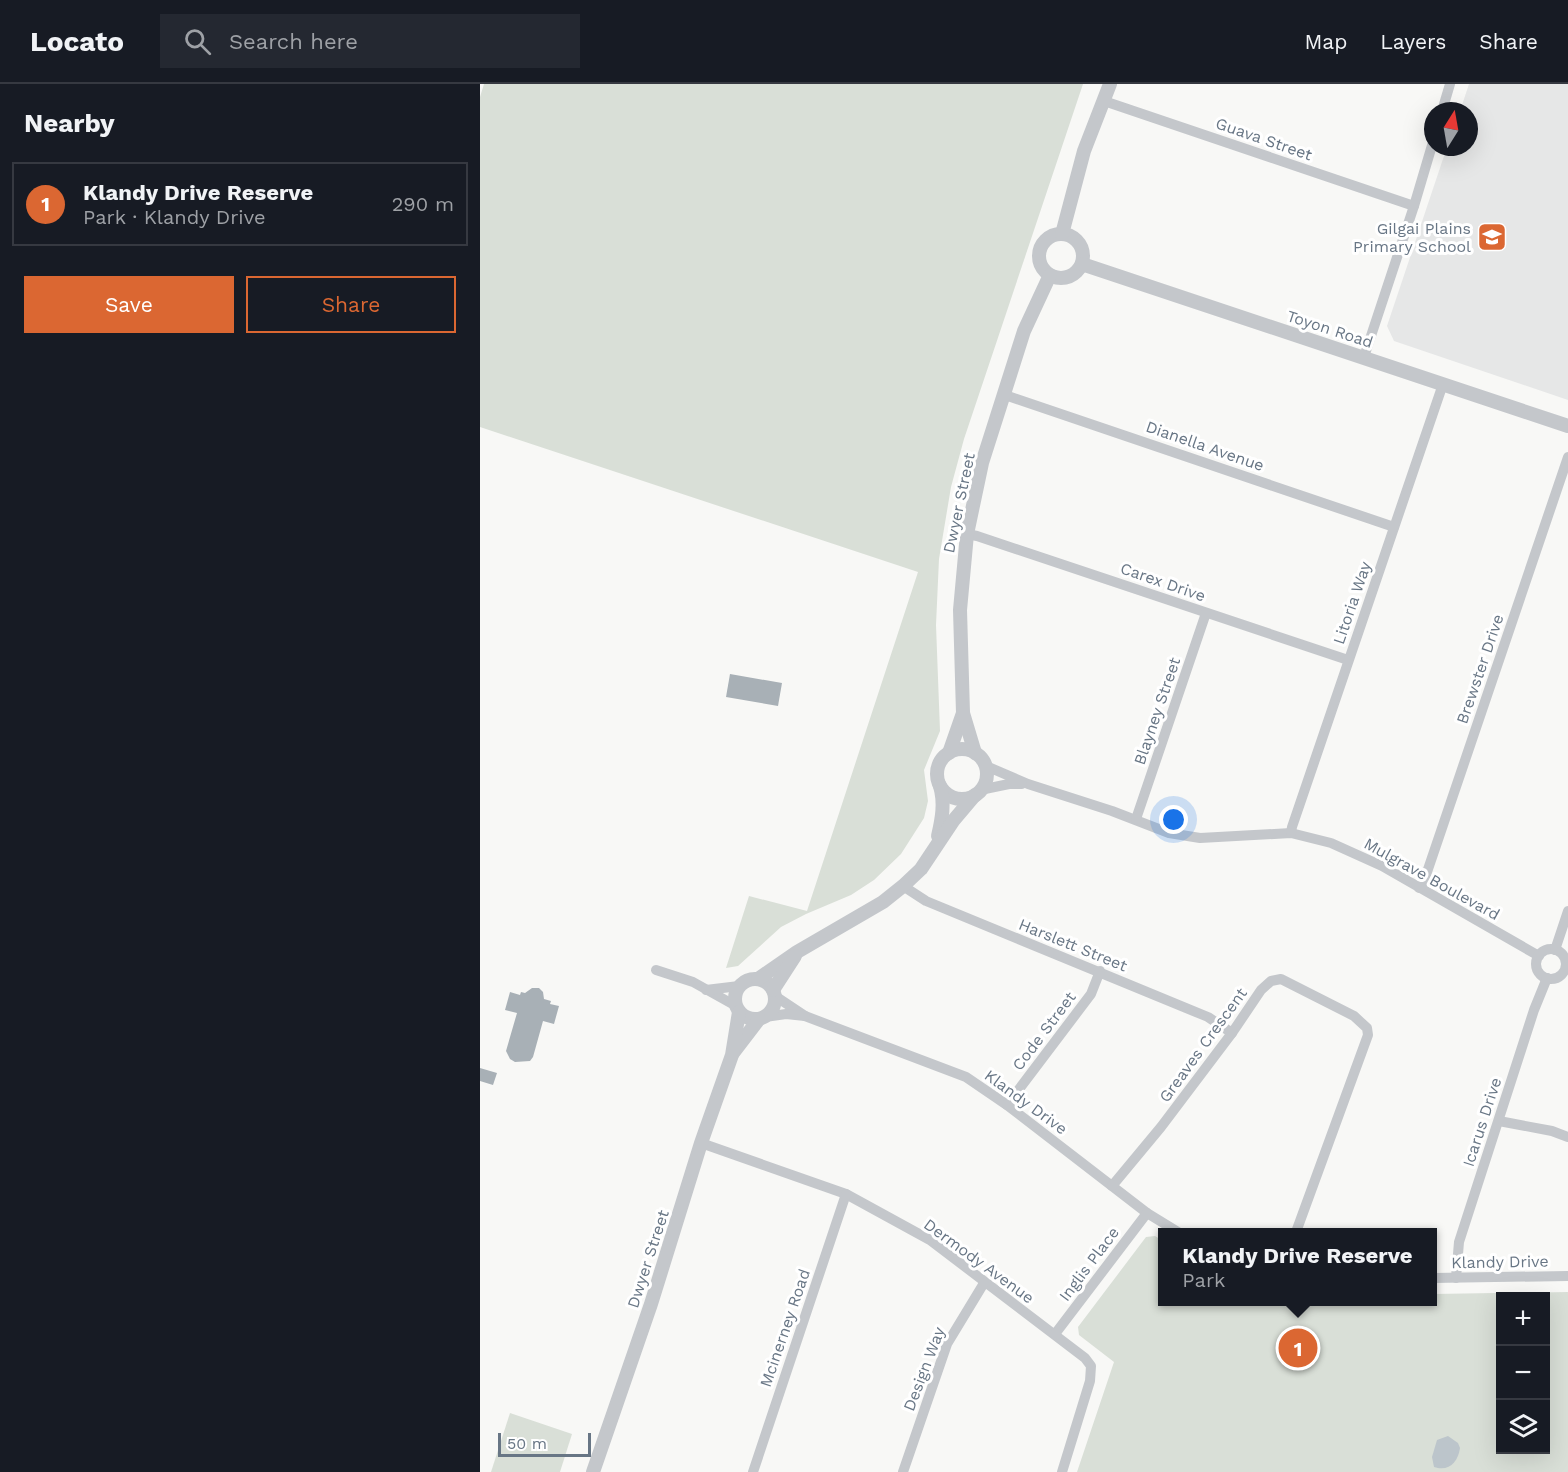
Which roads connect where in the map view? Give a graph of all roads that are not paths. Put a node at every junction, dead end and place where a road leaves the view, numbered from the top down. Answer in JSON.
{"nodes":[{"id":1,"x":1110,"y":84,"type":"edge"},
{"id":2,"x":1450,"y":84,"type":"edge"},
{"id":3,"x":1104,"y":101,"type":"junction"},
{"id":4,"x":1445,"y":102,"type":"edge"},
{"id":5,"x":1429,"y":156,"type":"edge"},
{"id":6,"x":1414,"y":206,"type":"junction"},
{"id":7,"x":1062,"y":234,"type":"junction"},
{"id":8,"x":1082,"y":264,"type":"junction"},
{"id":9,"x":1050,"y":275,"type":"junction"},
{"id":10,"x":1364,"y":357,"type":"junction"},
{"id":11,"x":1443,"y":384,"type":"junction"},
{"id":12,"x":1005,"y":395,"type":"junction"},
{"id":13,"x":1568,"y":426,"type":"edge"},
{"id":14,"x":1568,"y":457,"type":"edge"},
{"id":15,"x":1394,"y":527,"type":"junction"},
{"id":16,"x":967,"y":534,"type":"junction"},
{"id":17,"x":1206,"y":613,"type":"junction"},
{"id":18,"x":1348,"y":660,"type":"junction"},
{"id":19,"x":963,"y":713,"type":"junction"},
{"id":20,"x":949,"y":753,"type":"junction"},
{"id":21,"x":975,"y":753,"type":"junction"},
{"id":22,"x":986,"y":766,"type":"junction"},
{"id":23,"x":1028,"y":784,"type":"junction"},
{"id":24,"x":940,"y":786,"type":"junction"},
{"id":25,"x":978,"y":793,"type":"junction"},
{"id":26,"x":1136,"y":819,"type":"junction"},
{"id":27,"x":1291,"y":834,"type":"junction"},
{"id":28,"x":936,"y":845,"type":"junction"},
{"id":29,"x":903,"y":886,"type":"junction"},
{"id":30,"x":1419,"y":888,"type":"junction"},
{"id":31,"x":1568,"y":912,"type":"edge"},
{"id":32,"x":1555,"y":950,"type":"junction"},
{"id":33,"x":798,"y":952,"type":"junction"},
{"id":34,"x":1539,"y":956,"type":"junction"},
{"id":35,"x":656,"y":970,"type":"dead end"},
{"id":36,"x":1100,"y":971,"type":"junction"},
{"id":37,"x":1566,"y":971,"type":"edge"},
{"id":38,"x":1547,"y":978,"type":"junction"},
{"id":39,"x":758,"y":980,"type":"junction"},
{"id":40,"x":739,"y":986,"type":"junction"},
{"id":41,"x":705,"y":991,"type":"junction"},
{"id":42,"x":774,"y":993,"type":"junction"},
{"id":43,"x":737,"y":1009,"type":"junction"},
{"id":44,"x":805,"y":1016,"type":"junction"},
{"id":45,"x":762,"y":1018,"type":"junction"},
{"id":46,"x":1232,"y":1033,"type":"junction"},
{"id":47,"x":732,"y":1055,"type":"junction"},
{"id":48,"x":1007,"y":1105,"type":"junction"},
{"id":49,"x":1498,"y":1121,"type":"junction"},
{"id":50,"x":1568,"y":1137,"type":"edge"},
{"id":51,"x":701,"y":1143,"type":"junction"},
{"id":52,"x":1112,"y":1186,"type":"junction"},
{"id":53,"x":846,"y":1194,"type":"junction"},
{"id":54,"x":1147,"y":1213,"type":"junction"},
{"id":55,"x":1170,"y":1228,"type":"edge"},
{"id":56,"x":1298,"y":1228,"type":"edge"},
{"id":57,"x":1568,"y":1276,"type":"edge"},
{"id":58,"x":1437,"y":1278,"type":"edge"},
{"id":59,"x":1456,"y":1278,"type":"junction"},
{"id":60,"x":984,"y":1283,"type":"junction"},
{"id":61,"x":1055,"y":1334,"type":"junction"},
{"id":62,"x":593,"y":1472,"type":"edge"},
{"id":63,"x":753,"y":1472,"type":"edge"},
{"id":64,"x":903,"y":1472,"type":"edge"},
{"id":65,"x":1062,"y":1472,"type":"edge"}],
"edges":[{"from":1,"to":3,"type":"street"},
{"from":2,"to":4,"type":"street"},
{"from":3,"to":6,"type":"street","name":"Guava Street"},
{"from":3,"to":7,"type":"street"},
{"from":5,"to":6,"type":"street"},
{"from":6,"to":10,"type":"street"},
{"from":7,"to":8,"type":"street"},
{"from":7,"to":9,"type":"street"},
{"from":8,"to":9,"type":"street"},
{"from":8,"to":10,"type":"street","name":"Toyon Road"},
{"from":9,"to":12,"type":"street","name":"Dwyer Street"},
{"from":10,"to":11,"type":"street","name":"Toyon Road"},
{"from":11,"to":13,"type":"street","name":"Toyon Road"},
{"from":11,"to":15,"type":"street","name":"Litoria Way"},
{"from":12,"to":15,"type":"street","name":"Dianella Avenue"},
{"from":12,"to":16,"type":"street","name":"Dwyer Street"},
{"from":14,"to":30,"type":"street","name":"Brewster Drive"},
{"from":15,"to":18,"type":"street","name":"Litoria Way"},
{"from":16,"to":17,"type":"street","name":"Carex Drive"},
{"from":16,"to":19,"type":"street","name":"Dwyer Street"},
{"from":17,"to":18,"type":"street","name":"Carex Drive"},
{"from":17,"to":26,"type":"street","name":"Blayney Street"},
{"from":18,"to":27,"type":"street","name":"Litoria Way"},
{"from":19,"to":20,"type":"street","name":"Dwyer Street"},
{"from":19,"to":21,"type":"street","name":"Dwyer Street"},
{"from":20,"to":21,"type":"street"},
{"from":20,"to":24,"type":"street"},
{"from":21,"to":22,"type":"street"},
{"from":22,"to":23,"type":"street","name":"Mulgrave Boulevard"},
{"from":22,"to":25,"type":"street"},
{"from":23,"to":25,"type":"street","name":"Mulgrave Boulevard"},
{"from":23,"to":26,"type":"street","name":"Mulgrave Boulevard"},
{"from":24,"to":25,"type":"street"},
{"from":24,"to":28,"type":"street"},
{"from":25,"to":28,"type":"street"},
{"from":26,"to":27,"type":"street","name":"Mulgrave Boulevard"},
{"from":27,"to":30,"type":"street","name":"Mulgrave Boulevard"},
{"from":28,"to":29,"type":"street"},
{"from":29,"to":33,"type":"street"},
{"from":29,"to":36,"type":"street","name":"Harslett Street"},
{"from":30,"to":34,"type":"street","name":"Mulgrave Boulevard"},
{"from":31,"to":32,"type":"street"},
{"from":32,"to":34,"type":"street"},
{"from":32,"to":37,"type":"street"},
{"from":33,"to":39,"type":"street"},
{"from":33,"to":42,"type":"street"},
{"from":34,"to":38,"type":"street"},
{"from":35,"to":41,"type":"street"},
{"from":36,"to":46,"type":"street","name":"Harslett Street"},
{"from":36,"to":48,"type":"street","name":"Code Street"},
{"from":37,"to":38,"type":"street"},
{"from":38,"to":49,"type":"street","name":"Icarus Drive"},
{"from":39,"to":40,"type":"street"},
{"from":39,"to":42,"type":"street"},
{"from":40,"to":41,"type":"street"},
{"from":40,"to":43,"type":"street"},
{"from":41,"to":43,"type":"street"},
{"from":42,"to":44,"type":"street","name":"Klandy Drive"},
{"from":42,"to":45,"type":"street"},
{"from":43,"to":45,"type":"street"},
{"from":43,"to":47,"type":"street","name":"Dwyer Street"},
{"from":44,"to":45,"type":"street","name":"Klandy Drive"},
{"from":44,"to":48,"type":"street","name":"Klandy Drive"},
{"from":45,"to":47,"type":"street","name":"Dwyer Street"},
{"from":46,"to":52,"type":"street","name":"Greaves Crescent"},
{"from":46,"to":56,"type":"street","name":"Greaves Crescent"},
{"from":47,"to":51,"type":"street","name":"Dwyer Street"},
{"from":48,"to":52,"type":"street","name":"Klandy Drive"},
{"from":49,"to":50,"type":"street"},
{"from":49,"to":59,"type":"street","name":"Icarus Drive"},
{"from":51,"to":53,"type":"street","name":"Dermody Avenue"},
{"from":51,"to":62,"type":"street","name":"Dwyer Street"},
{"from":52,"to":54,"type":"street","name":"Klandy Drive"},
{"from":53,"to":60,"type":"street","name":"Dermody Avenue"},
{"from":53,"to":63,"type":"street","name":"Mcinerney Road"},
{"from":54,"to":55,"type":"street","name":"Klandy Drive"},
{"from":54,"to":61,"type":"street","name":"Inglis Place"},
{"from":57,"to":59,"type":"street","name":"Klandy Drive"},
{"from":58,"to":59,"type":"street","name":"Klandy Drive"},
{"from":60,"to":61,"type":"street","name":"Dermody Avenue"},
{"from":60,"to":64,"type":"street","name":"Design Way"},
{"from":61,"to":65,"type":"street","name":"Dermody Avenue"}]}
